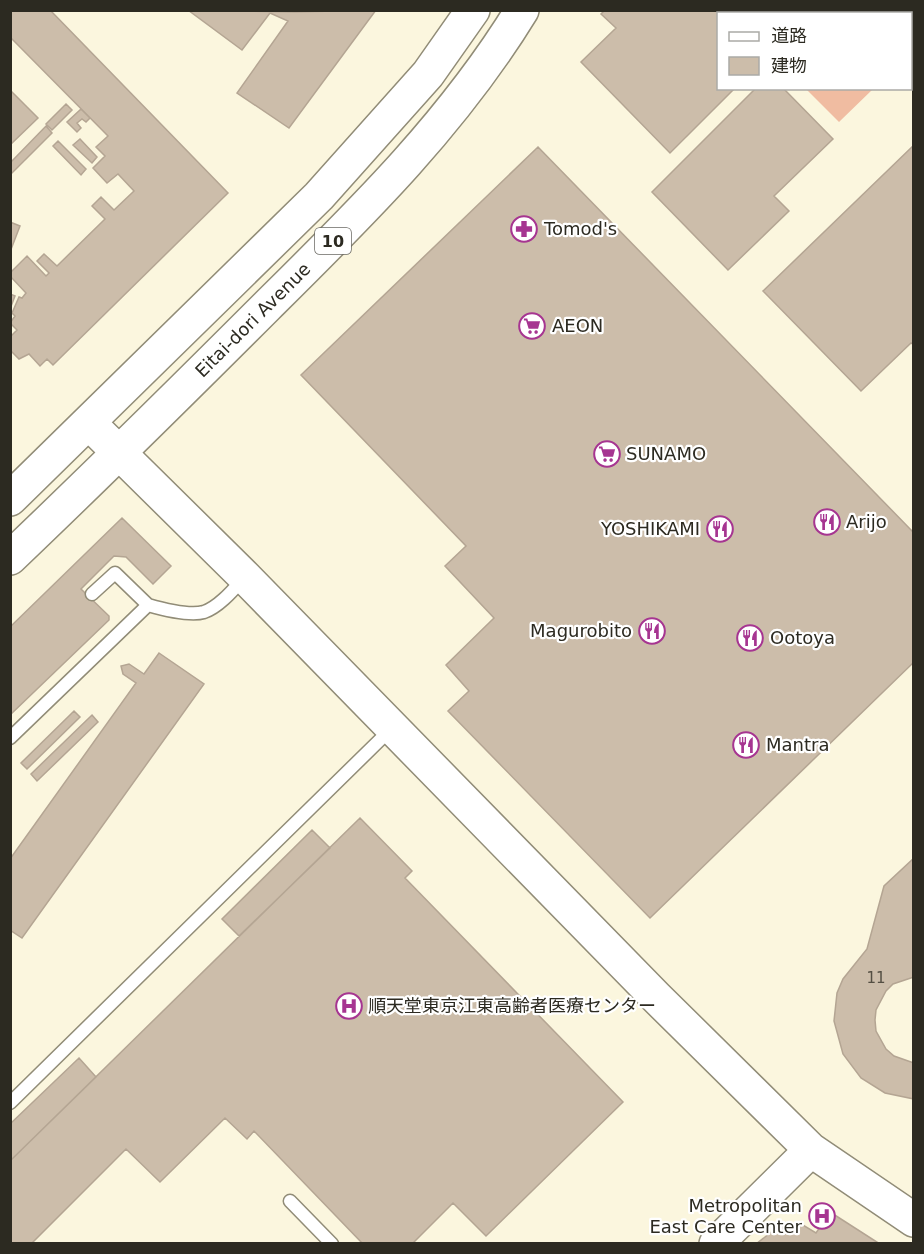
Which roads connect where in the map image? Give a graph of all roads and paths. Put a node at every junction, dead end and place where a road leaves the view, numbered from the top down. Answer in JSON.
{"nodes":[{"id":1,"x":473,"y":10,"type":"edge"},
{"id":2,"x":522,"y":10,"type":"edge"},
{"id":3,"x":89,"y":423,"type":"junction"},
{"id":4,"x":120,"y":452,"type":"junction"},
{"id":5,"x":10,"y":499,"type":"edge"},
{"id":6,"x":10,"y":558,"type":"edge"},
{"id":7,"x":245,"y":577,"type":"junction"},
{"id":8,"x":93,"y":594,"type":"dead end"},
{"id":9,"x":148,"y":605,"type":"junction"},
{"id":10,"x":392,"y":728,"type":"junction"},
{"id":11,"x":10,"y":738,"type":"edge"},
{"id":12,"x":10,"y":1103,"type":"edge"},
{"id":13,"x":811,"y":1150,"type":"junction"},
{"id":14,"x":290,"y":1201,"type":"dead end"},
{"id":15,"x":914,"y":1220,"type":"edge"},
{"id":16,"x":332,"y":1244,"type":"edge"},
{"id":17,"x":716,"y":1244,"type":"edge"}],
"edges":[{"from":1,"to":3,"type":"main road","number":"10"},
{"from":2,"to":4,"type":"main road","name":"Eitai-dori Avenue","number":"10"},
{"from":3,"to":4,"type":"main road"},
{"from":3,"to":5,"type":"main road","number":"10"},
{"from":4,"to":6,"type":"main road","name":"Eitai-dori Avenue","number":"10"},
{"from":4,"to":7,"type":"main road"},
{"from":7,"to":9,"type":"lane"},
{"from":7,"to":10,"type":"main road"},
{"from":8,"to":9,"type":"lane"},
{"from":9,"to":11,"type":"lane"},
{"from":10,"to":12,"type":"lane"},
{"from":10,"to":13,"type":"main road"},
{"from":13,"to":15,"type":"main road"},
{"from":13,"to":17,"type":"main road"},
{"from":14,"to":16,"type":"lane"}]}
